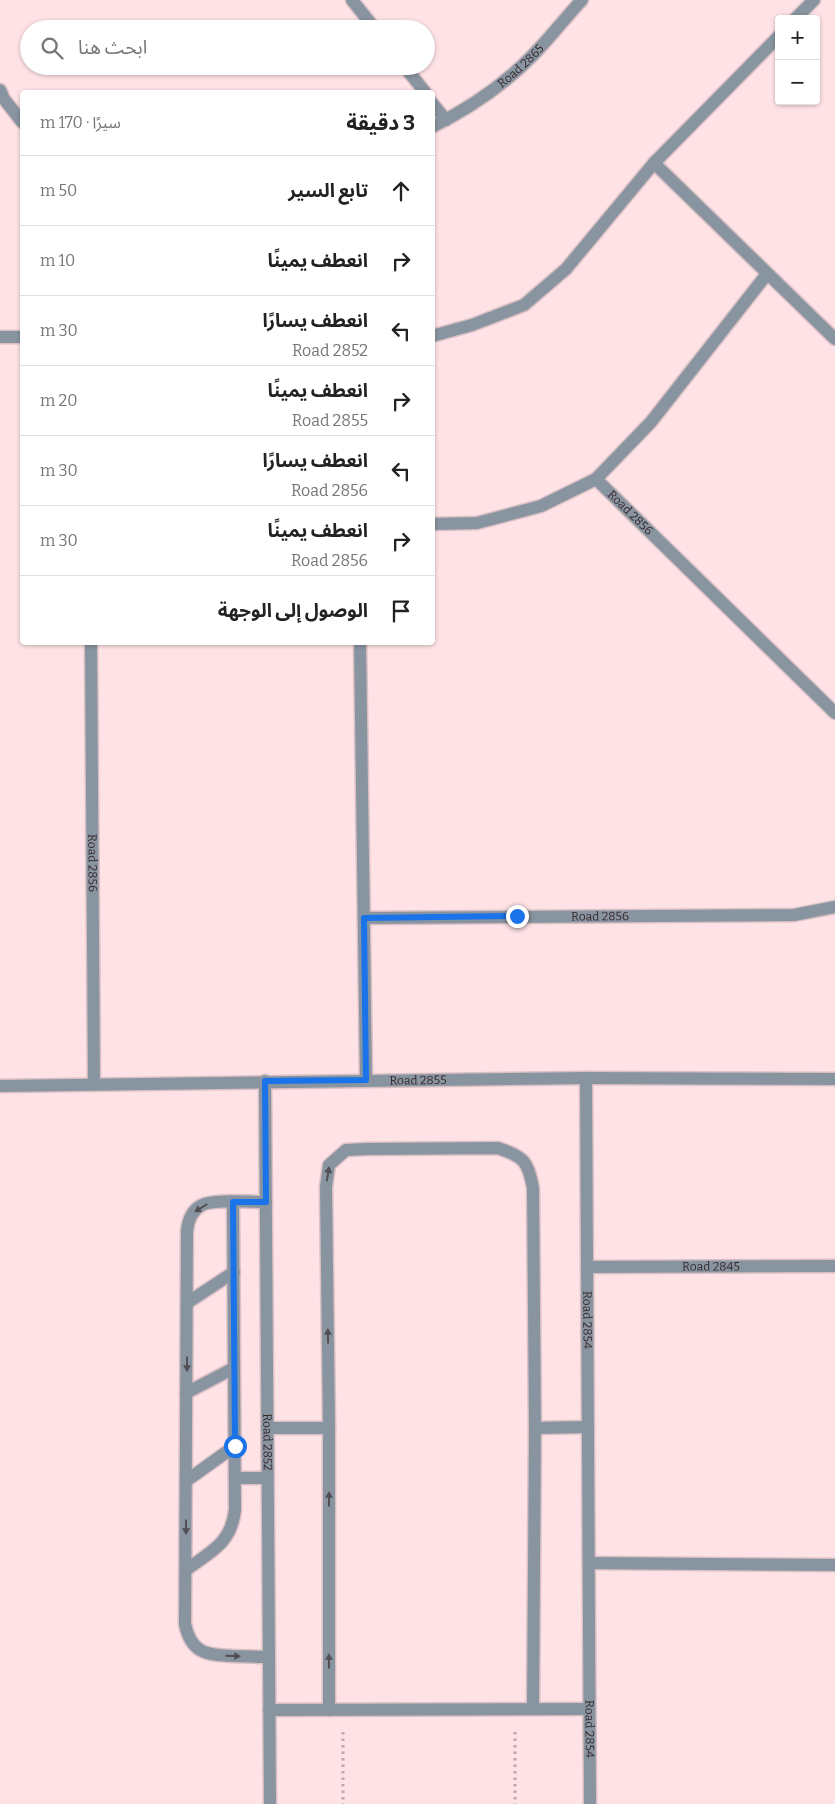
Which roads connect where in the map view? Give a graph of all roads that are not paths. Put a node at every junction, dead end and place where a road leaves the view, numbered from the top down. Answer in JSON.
{"nodes":[{"id":1,"x":352,"y":0,"type":"edge"},
{"id":2,"x":582,"y":0,"type":"edge"},
{"id":3,"x":814,"y":0,"type":"edge"},
{"id":4,"x":800,"y":15,"type":"edge"},
{"id":5,"x":367,"y":20,"type":"edge"},
{"id":6,"x":775,"y":40,"type":"edge"},
{"id":7,"x":411,"y":75,"type":"edge"},
{"id":8,"x":0,"y":90,"type":"edge"},
{"id":9,"x":422,"y":90,"type":"edge"},
{"id":10,"x":435,"y":107,"type":"edge"},
{"id":11,"x":20,"y":119,"type":"edge"},
{"id":12,"x":446,"y":120,"type":"junction"},
{"id":13,"x":435,"y":126,"type":"edge"},
{"id":14,"x":654,"y":164,"type":"junction"},
{"id":15,"x":768,"y":274,"type":"junction"},
{"id":16,"x":435,"y":335,"type":"edge"},
{"id":17,"x":0,"y":337,"type":"edge"},
{"id":18,"x":20,"y":337,"type":"edge"},
{"id":19,"x":835,"y":339,"type":"edge"},
{"id":20,"x":596,"y":479,"type":"junction"},
{"id":21,"x":435,"y":524,"type":"edge"},
{"id":22,"x":91,"y":645,"type":"edge"},
{"id":23,"x":360,"y":645,"type":"edge"},
{"id":24,"x":835,"y":713,"type":"edge"},
{"id":25,"x":835,"y":907,"type":"edge"},
{"id":26,"x":364,"y":918,"type":"junction"},
{"id":27,"x":586,"y":1078,"type":"junction"},
{"id":28,"x":835,"y":1079,"type":"edge"},
{"id":29,"x":366,"y":1080,"type":"junction"},
{"id":30,"x":265,"y":1081,"type":"junction"},
{"id":31,"x":94,"y":1084,"type":"junction"},
{"id":32,"x":0,"y":1086,"type":"edge"},
{"id":33,"x":233,"y":1202,"type":"junction"},
{"id":34,"x":266,"y":1202,"type":"junction"},
{"id":35,"x":835,"y":1266,"type":"edge"},
{"id":36,"x":587,"y":1267,"type":"junction"},
{"id":37,"x":234,"y":1272,"type":"junction"},
{"id":38,"x":187,"y":1303,"type":"junction"},
{"id":39,"x":234,"y":1368,"type":"junction"},
{"id":40,"x":186,"y":1393,"type":"junction"},
{"id":41,"x":588,"y":1426,"type":"junction"},
{"id":42,"x":267,"y":1428,"type":"junction"},
{"id":43,"x":329,"y":1428,"type":"junction"},
{"id":44,"x":535,"y":1428,"type":"junction"},
{"id":45,"x":235,"y":1446,"type":"junction"},
{"id":46,"x":235,"y":1478,"type":"junction"},
{"id":47,"x":268,"y":1478,"type":"junction"},
{"id":48,"x":186,"y":1481,"type":"junction"},
{"id":49,"x":589,"y":1563,"type":"junction"},
{"id":50,"x":835,"y":1565,"type":"edge"},
{"id":51,"x":186,"y":1570,"type":"junction"},
{"id":52,"x":268,"y":1657,"type":"junction"},
{"id":53,"x":534,"y":1709,"type":"junction"},
{"id":54,"x":589,"y":1709,"type":"junction"},
{"id":55,"x":269,"y":1710,"type":"junction"},
{"id":56,"x":329,"y":1710,"type":"junction"},
{"id":57,"x":270,"y":1804,"type":"edge"},
{"id":58,"x":590,"y":1804,"type":"edge"}],
"edges":[{"from":1,"to":5,"type":"street"},
{"from":2,"to":12,"type":"street","name":"Road 2865"},
{"from":3,"to":4,"type":"street"},
{"from":6,"to":14,"type":"street"},
{"from":7,"to":9,"type":"street"},
{"from":8,"to":11,"type":"street"},
{"from":10,"to":12,"type":"street"},
{"from":12,"to":13,"type":"street","name":"Road 2865"},
{"from":14,"to":15,"type":"street"},
{"from":14,"to":16,"type":"street"},
{"from":15,"to":19,"type":"street"},
{"from":15,"to":20,"type":"street","name":"Road 2856"},
{"from":17,"to":18,"type":"street"},
{"from":20,"to":21,"type":"street","name":"Road 2856"},
{"from":20,"to":24,"type":"street","name":"Road 2856"},
{"from":22,"to":31,"type":"street","name":"Road 2856"},
{"from":23,"to":26,"type":"street"},
{"from":25,"to":26,"type":"street","name":"Road 2856"},
{"from":26,"to":29,"type":"street"},
{"from":27,"to":28,"type":"street","name":"Road 2855"},
{"from":27,"to":29,"type":"street","name":"Road 2855"},
{"from":27,"to":36,"type":"street","name":"Road 2854"},
{"from":29,"to":30,"type":"street","name":"Road 2855"},
{"from":30,"to":31,"type":"street","name":"Road 2855"},
{"from":30,"to":34,"type":"street","name":"Road 2852"},
{"from":31,"to":32,"type":"street","name":"Road 2855"},
{"from":33,"to":34,"type":"street"},
{"from":33,"to":37,"type":"street"},
{"from":33,"to":38,"type":"street","one_way":true},
{"from":34,"to":42,"type":"street","name":"Road 2852"},
{"from":35,"to":36,"type":"street","name":"Road 2845"},
{"from":36,"to":41,"type":"street","name":"Road 2854"},
{"from":37,"to":38,"type":"street"},
{"from":37,"to":39,"type":"street"},
{"from":38,"to":40,"type":"street","one_way":true},
{"from":39,"to":40,"type":"street"},
{"from":39,"to":45,"type":"street"},
{"from":40,"to":48,"type":"street"},
{"from":41,"to":44,"type":"street"},
{"from":41,"to":49,"type":"street","name":"Road 2854"},
{"from":42,"to":43,"type":"street"},
{"from":42,"to":47,"type":"street","name":"Road 2852"},
{"from":43,"to":44,"type":"street","one_way":true},
{"from":56,"to":43,"type":"street","one_way":true},
{"from":44,"to":53,"type":"street"},
{"from":45,"to":46,"type":"street"},
{"from":45,"to":48,"type":"street"},
{"from":46,"to":47,"type":"street"},
{"from":46,"to":51,"type":"street"},
{"from":47,"to":52,"type":"street","name":"Road 2852"},
{"from":48,"to":51,"type":"street","one_way":true},
{"from":49,"to":50,"type":"street"},
{"from":49,"to":54,"type":"street","name":"Road 2854"},
{"from":51,"to":52,"type":"street","one_way":true},
{"from":52,"to":55,"type":"street","name":"Road 2852"},
{"from":53,"to":54,"type":"street"},
{"from":53,"to":56,"type":"street"},
{"from":54,"to":58,"type":"street","name":"Road 2854"},
{"from":55,"to":56,"type":"street"},
{"from":55,"to":57,"type":"street","name":"Road 2852"}]}
